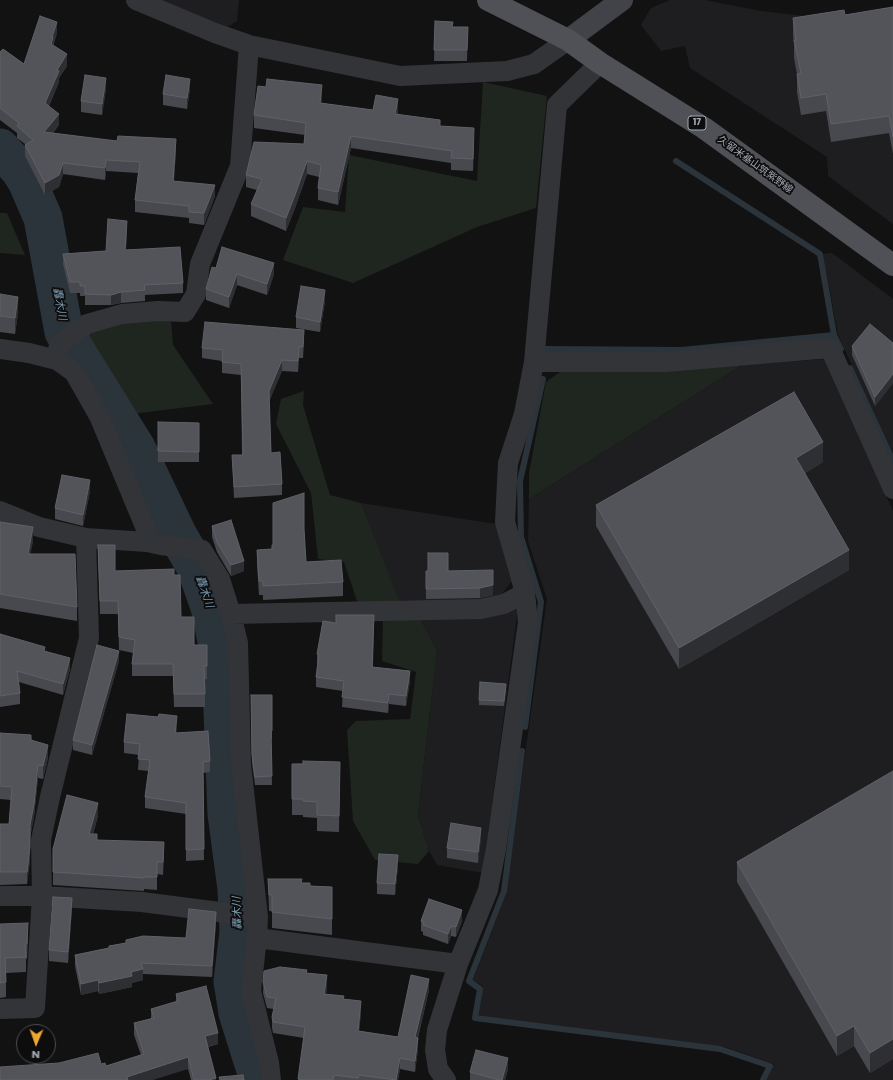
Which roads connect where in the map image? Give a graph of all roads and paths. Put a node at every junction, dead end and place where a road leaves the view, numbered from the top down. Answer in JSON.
{"nodes":[{"id":1,"x":136,"y":0,"type":"edge"},
{"id":2,"x":488,"y":0,"type":"edge"},
{"id":3,"x":622,"y":0,"type":"edge"},
{"id":4,"x":568,"y":40,"type":"junction"},
{"id":5,"x":249,"y":45,"type":"junction"},
{"id":6,"x":600,"y":63,"type":"junction"},
{"id":7,"x":893,"y":265,"type":"edge"},
{"id":8,"x":0,"y":349,"type":"edge"},
{"id":9,"x":58,"y":352,"type":"junction"},
{"id":10,"x":534,"y":362,"type":"junction"},
{"id":11,"x":893,"y":489,"type":"edge"},
{"id":12,"x":0,"y":511,"type":"edge"},
{"id":13,"x":86,"y":538,"type":"junction"},
{"id":14,"x":154,"y":543,"type":"junction"},
{"id":15,"x":525,"y":593,"type":"junction"},
{"id":16,"x":231,"y":614,"type":"junction"},
{"id":17,"x":0,"y":896,"type":"edge"},
{"id":18,"x":42,"y":896,"type":"junction"},
{"id":19,"x":258,"y":917,"type":"junction"},
{"id":20,"x":257,"y":938,"type":"junction"},
{"id":21,"x":458,"y":964,"type":"junction"},
{"id":22,"x":0,"y":1009,"type":"edge"},
{"id":23,"x":271,"y":1080,"type":"edge"},
{"id":24,"x":446,"y":1080,"type":"edge"}],
"edges":[{"from":1,"to":5,"type":"street"},
{"from":2,"to":4,"type":"main road","name":"久留米基山筑紫野線","number":"17"},
{"from":3,"to":4,"type":"street"},
{"from":4,"to":5,"type":"street"},
{"from":4,"to":6,"type":"main road","name":"久留米基山筑紫野線","number":"17"},
{"from":5,"to":9,"type":"street"},
{"from":6,"to":7,"type":"main road","name":"久留米基山筑紫野線","number":"17"},
{"from":6,"to":10,"type":"street"},
{"from":8,"to":9,"type":"street"},
{"from":9,"to":14,"type":"street"},
{"from":10,"to":11,"type":"street"},
{"from":10,"to":15,"type":"street"},
{"from":12,"to":13,"type":"street"},
{"from":13,"to":14,"type":"street"},
{"from":13,"to":18,"type":"street"},
{"from":14,"to":16,"type":"street"},
{"from":15,"to":16,"type":"street"},
{"from":15,"to":21,"type":"street"},
{"from":16,"to":19,"type":"street"},
{"from":17,"to":18,"type":"street"},
{"from":18,"to":19,"type":"street"},
{"from":18,"to":22,"type":"street"},
{"from":19,"to":20,"type":"street"},
{"from":20,"to":21,"type":"street"},
{"from":20,"to":23,"type":"street"},
{"from":21,"to":24,"type":"street"}]}
